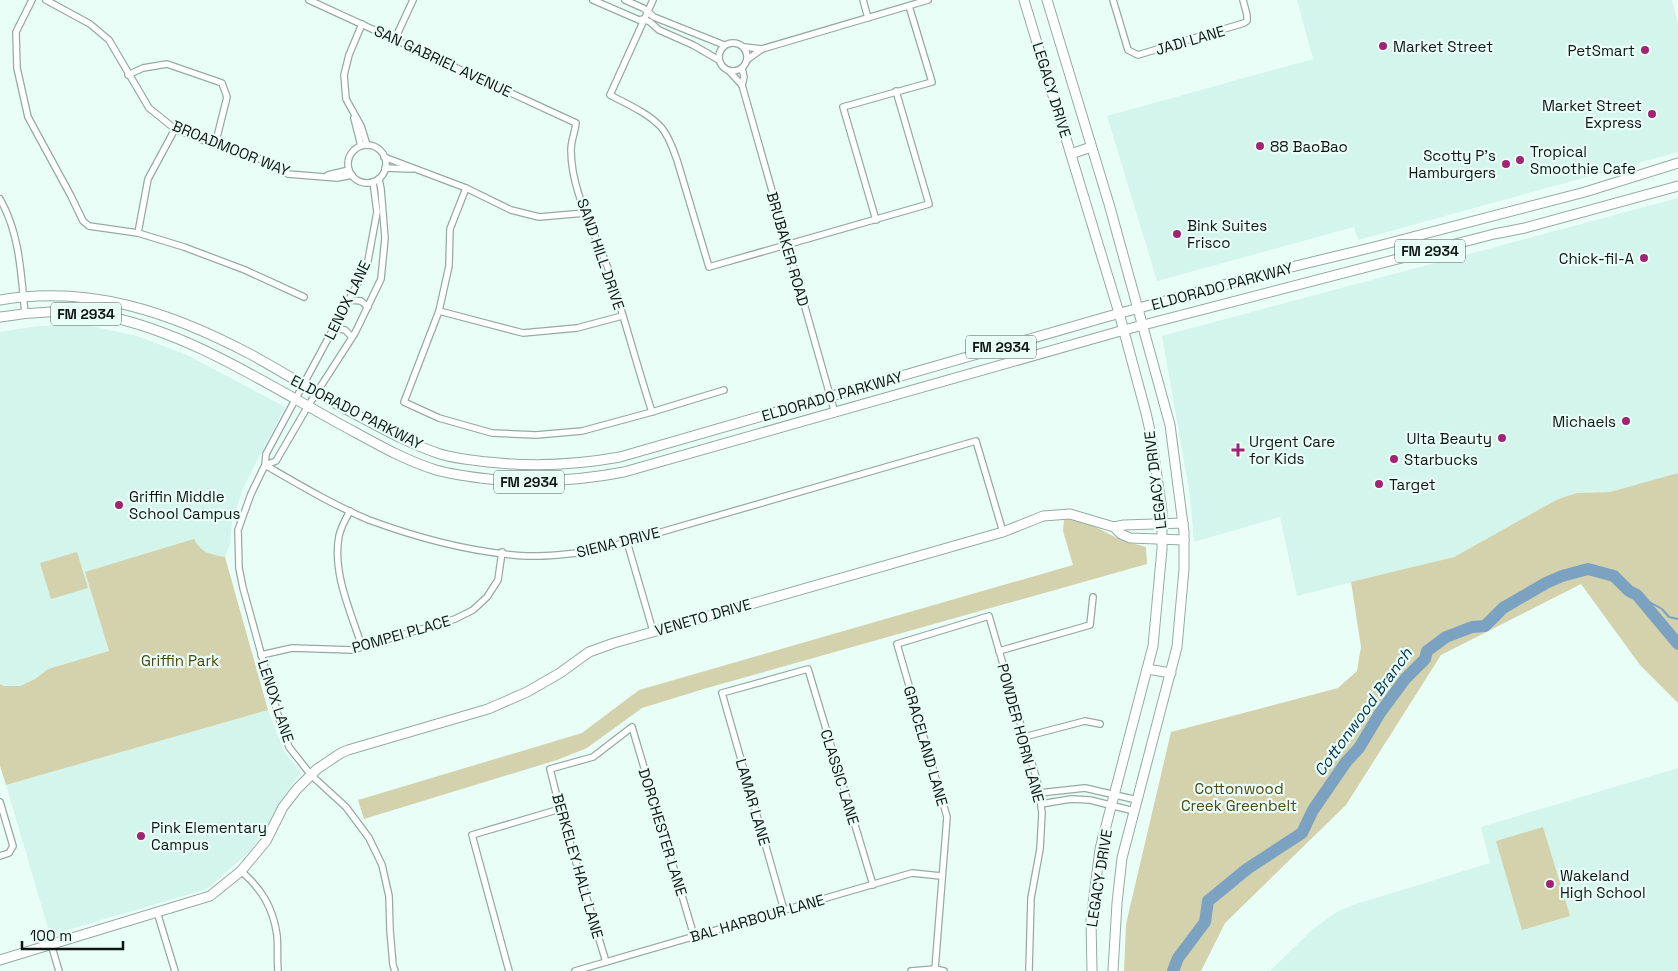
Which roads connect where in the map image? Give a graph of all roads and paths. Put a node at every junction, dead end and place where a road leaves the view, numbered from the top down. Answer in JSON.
{"nodes":[{"id":1,"x":32,"y":0,"type":"edge"},
{"id":2,"x":46,"y":0,"type":"edge"},
{"id":3,"x":309,"y":0,"type":"edge"},
{"id":4,"x":414,"y":0,"type":"edge"},
{"id":5,"x":593,"y":0,"type":"edge"},
{"id":6,"x":625,"y":0,"type":"edge"},
{"id":7,"x":653,"y":0,"type":"edge"},
{"id":8,"x":863,"y":0,"type":"edge"},
{"id":9,"x":928,"y":0,"type":"edge"},
{"id":10,"x":1024,"y":0,"type":"edge"},
{"id":11,"x":1047,"y":0,"type":"edge"},
{"id":12,"x":1113,"y":0,"type":"edge"},
{"id":13,"x":1243,"y":0,"type":"edge"},
{"id":14,"x":319,"y":2,"type":"edge"},
{"id":15,"x":909,"y":6,"type":"junction"},
{"id":16,"x":647,"y":13,"type":"junction"},
{"id":17,"x":868,"y":18,"type":"junction"},
{"id":18,"x":644,"y":19,"type":"junction"},
{"id":19,"x":362,"y":24,"type":"junction"},
{"id":20,"x":395,"y":39,"type":"junction"},
{"id":21,"x":724,"y":46,"type":"junction"},
{"id":22,"x":744,"y":47,"type":"junction"},
{"id":23,"x":762,"y":49,"type":"junction"},
{"id":24,"x":748,"y":59,"type":"junction"},
{"id":25,"x":719,"y":60,"type":"junction"},
{"id":26,"x":742,"y":68,"type":"junction"},
{"id":27,"x":729,"y":71,"type":"junction"},
{"id":28,"x":128,"y":75,"type":"junction"},
{"id":29,"x":742,"y":85,"type":"junction"},
{"id":30,"x":896,"y":91,"type":"junction"},
{"id":31,"x":576,"y":123,"type":"joint"},
{"id":32,"x":175,"y":129,"type":"junction"},
{"id":33,"x":215,"y":144,"type":"junction"},
{"id":34,"x":364,"y":145,"type":"junction"},
{"id":35,"x":1091,"y":148,"type":"junction"},
{"id":36,"x":1071,"y":154,"type":"junction"},
{"id":37,"x":384,"y":157,"type":"junction"},
{"id":38,"x":1678,"y":163,"type":"edge"},
{"id":39,"x":385,"y":168,"type":"junction"},
{"id":40,"x":417,"y":169,"type":"junction"},
{"id":41,"x":350,"y":173,"type":"junction"},
{"id":42,"x":376,"y":180,"type":"junction"},
{"id":43,"x":1678,"y":186,"type":"edge"},
{"id":44,"x":466,"y":188,"type":"junction"},
{"id":45,"x":0,"y":199,"type":"edge"},
{"id":46,"x":585,"y":213,"type":"junction"},
{"id":47,"x":1479,"y":219,"type":"junction"},
{"id":48,"x":876,"y":220,"type":"junction"},
{"id":49,"x":1466,"y":223,"type":"junction"},
{"id":50,"x":138,"y":233,"type":"junction"},
{"id":51,"x":1481,"y":237,"type":"junction"},
{"id":52,"x":1470,"y":240,"type":"junction"},
{"id":53,"x":787,"y":245,"type":"junction"},
{"id":54,"x":304,"y":296,"type":"dead end"},
{"id":55,"x":24,"y":297,"type":"junction"},
{"id":56,"x":0,"y":300,"type":"edge"},
{"id":57,"x":350,"y":300,"type":"junction"},
{"id":58,"x":368,"y":307,"type":"junction"},
{"id":59,"x":1137,"y":308,"type":"junction"},
{"id":60,"x":439,"y":311,"type":"junction"},
{"id":61,"x":1119,"y":313,"type":"junction"},
{"id":62,"x":25,"y":314,"type":"junction"},
{"id":63,"x":622,"y":316,"type":"junction"},
{"id":64,"x":0,"y":317,"type":"edge"},
{"id":65,"x":1142,"y":326,"type":"junction"},
{"id":66,"x":335,"y":328,"type":"junction"},
{"id":67,"x":1124,"y":330,"type":"junction"},
{"id":68,"x":352,"y":337,"type":"junction"},
{"id":69,"x":303,"y":386,"type":"junction"},
{"id":70,"x":724,"y":390,"type":"dead end"},
{"id":71,"x":316,"y":393,"type":"junction"},
{"id":72,"x":830,"y":396,"type":"junction"},
{"id":73,"x":296,"y":400,"type":"junction"},
{"id":74,"x":308,"y":406,"type":"junction"},
{"id":75,"x":652,"y":412,"type":"junction"},
{"id":76,"x":835,"y":413,"type":"junction"},
{"id":77,"x":265,"y":465,"type":"junction"},
{"id":78,"x":350,"y":511,"type":"junction"},
{"id":79,"x":1183,"y":523,"type":"junction"},
{"id":80,"x":1162,"y":524,"type":"junction"},
{"id":81,"x":1114,"y":527,"type":"junction"},
{"id":82,"x":1003,"y":532,"type":"junction"},
{"id":83,"x":1162,"y":540,"type":"junction"},
{"id":84,"x":1184,"y":540,"type":"junction"},
{"id":85,"x":627,"y":542,"type":"junction"},
{"id":86,"x":502,"y":552,"type":"junction"},
{"id":87,"x":1093,"y":597,"type":"dead end"},
{"id":88,"x":653,"y":632,"type":"junction"},
{"id":89,"x":897,"y":644,"type":"joint"},
{"id":90,"x":362,"y":647,"type":"junction"},
{"id":91,"x":1000,"y":651,"type":"junction"},
{"id":92,"x":261,"y":655,"type":"junction"},
{"id":93,"x":1147,"y":668,"type":"junction"},
{"id":94,"x":808,"y":669,"type":"joint"},
{"id":95,"x":1171,"y":673,"type":"junction"},
{"id":96,"x":1100,"y":724,"type":"dead end"},
{"id":97,"x":632,"y":727,"type":"joint"},
{"id":98,"x":1024,"y":737,"type":"junction"},
{"id":99,"x":311,"y":776,"type":"junction"},
{"id":100,"x":1039,"y":793,"type":"junction"},
{"id":101,"x":1115,"y":794,"type":"junction"},
{"id":102,"x":1137,"y":800,"type":"junction"},
{"id":103,"x":0,"y":802,"type":"edge"},
{"id":104,"x":1041,"y":804,"type":"junction"},
{"id":105,"x":1112,"y":805,"type":"junction"},
{"id":106,"x":560,"y":809,"type":"junction"},
{"id":107,"x":1134,"y":811,"type":"junction"},
{"id":108,"x":0,"y":856,"type":"edge"},
{"id":109,"x":241,"y":871,"type":"junction"},
{"id":110,"x":941,"y":876,"type":"junction"},
{"id":111,"x":873,"y":885,"type":"junction"},
{"id":112,"x":784,"y":910,"type":"junction"},
{"id":113,"x":157,"y":912,"type":"junction"},
{"id":114,"x":694,"y":936,"type":"junction"},
{"id":115,"x":51,"y":944,"type":"junction"},
{"id":116,"x":0,"y":960,"type":"edge"},
{"id":117,"x":606,"y":962,"type":"junction"},
{"id":118,"x":935,"y":968,"type":"junction"},
{"id":119,"x":59,"y":971,"type":"edge"},
{"id":120,"x":175,"y":971,"type":"edge"},
{"id":121,"x":278,"y":971,"type":"edge"},
{"id":122,"x":395,"y":971,"type":"edge"},
{"id":123,"x":509,"y":971,"type":"edge"},
{"id":124,"x":575,"y":971,"type":"edge"},
{"id":125,"x":911,"y":971,"type":"edge"},
{"id":126,"x":944,"y":971,"type":"edge"},
{"id":127,"x":1029,"y":971,"type":"edge"},
{"id":128,"x":1092,"y":971,"type":"edge"},
{"id":129,"x":1113,"y":971,"type":"edge"}],
"edges":[{"from":1,"to":50,"type":"street"},
{"from":2,"to":28,"type":"street","name":"BROADMOOR WAY"},
{"from":3,"to":14,"type":"street","name":"SAN GABRIEL AVENUE"},
{"from":4,"to":20,"type":"street"},
{"from":5,"to":18,"type":"street"},
{"from":6,"to":16,"type":"street"},
{"from":7,"to":16,"type":"street"},
{"from":8,"to":17,"type":"street"},
{"from":9,"to":15,"type":"street"},
{"from":10,"to":36,"type":"main road","name":"LEGACY DRIVE"},
{"from":11,"to":35,"type":"main road","name":"LEGACY DRIVE"},
{"from":12,"to":13,"type":"street","name":"JADI LANE"},
{"from":14,"to":19,"type":"street","name":"SAN GABRIEL AVENUE"},
{"from":15,"to":17,"type":"street"},
{"from":15,"to":30,"type":"street"},
{"from":16,"to":18,"type":"street"},
{"from":16,"to":21,"type":"street"},
{"from":17,"to":23,"type":"street"},
{"from":18,"to":25,"type":"street"},
{"from":18,"to":53,"type":"street"},
{"from":19,"to":20,"type":"street","name":"SAN GABRIEL AVENUE"},
{"from":19,"to":34,"type":"street"},
{"from":20,"to":31,"type":"street","name":"SAN GABRIEL AVENUE"},
{"from":21,"to":22,"type":"street"},
{"from":21,"to":25,"type":"street"},
{"from":22,"to":23,"type":"street"},
{"from":22,"to":24,"type":"street"},
{"from":23,"to":24,"type":"street"},
{"from":24,"to":26,"type":"street"},
{"from":25,"to":27,"type":"street"},
{"from":26,"to":27,"type":"street"},
{"from":26,"to":29,"type":"street","name":"BRUBAKER ROAD"},
{"from":27,"to":29,"type":"street","name":"BRUBAKER ROAD"},
{"from":28,"to":32,"type":"street","name":"BROADMOOR WAY"},
{"from":28,"to":33,"type":"street"},
{"from":29,"to":53,"type":"street","name":"BRUBAKER ROAD"},
{"from":30,"to":48,"type":"street"},
{"from":30,"to":48,"type":"street"},
{"from":31,"to":46,"type":"street","name":"SAND HILL DRIVE"},
{"from":32,"to":33,"type":"street","name":"BROADMOOR WAY"},
{"from":32,"to":50,"type":"street"},
{"from":33,"to":41,"type":"street","name":"BROADMOOR WAY"},
{"from":34,"to":37,"type":"street"},
{"from":34,"to":41,"type":"street"},
{"from":35,"to":36,"type":"main road"},
{"from":35,"to":59,"type":"main road","name":"LEGACY DRIVE"},
{"from":36,"to":61,"type":"main road","name":"LEGACY DRIVE"},
{"from":37,"to":39,"type":"street"},
{"from":37,"to":40,"type":"street"},
{"from":38,"to":47,"type":"main road","name":"ELDORADO PARKWAY","number":"FM 2934"},
{"from":39,"to":40,"type":"street"},
{"from":39,"to":42,"type":"street"},
{"from":40,"to":44,"type":"street"},
{"from":41,"to":42,"type":"street"},
{"from":42,"to":57,"type":"street","name":"LENOX LANE"},
{"from":42,"to":58,"type":"street","name":"LENOX LANE"},
{"from":43,"to":51,"type":"main road","name":"ELDORADO PARKWAY","number":"FM 2934"},
{"from":44,"to":46,"type":"street"},
{"from":44,"to":60,"type":"street"},
{"from":45,"to":55,"type":"street"},
{"from":46,"to":63,"type":"street","name":"SAND HILL DRIVE"},
{"from":47,"to":49,"type":"main road","name":"ELDORADO PARKWAY","number":"FM 2934"},
{"from":47,"to":51,"type":"main road"},
{"from":48,"to":53,"type":"street"},
{"from":49,"to":52,"type":"main road"},
{"from":49,"to":59,"type":"main road","name":"ELDORADO PARKWAY","number":"FM 2934"},
{"from":50,"to":54,"type":"street"},
{"from":51,"to":52,"type":"main road","name":"ELDORADO PARKWAY","number":"FM 2934"},
{"from":52,"to":65,"type":"main road","name":"ELDORADO PARKWAY","number":"FM 2934"},
{"from":53,"to":72,"type":"street","name":"BRUBAKER ROAD"},
{"from":55,"to":56,"type":"main road","name":"ELDORADO PARKWAY","number":"FM 2934"},
{"from":55,"to":62,"type":"street"},
{"from":55,"to":69,"type":"main road","name":"ELDORADO PARKWAY","number":"FM 2934"},
{"from":57,"to":58,"type":"street"},
{"from":57,"to":66,"type":"street","name":"LENOX LANE"},
{"from":58,"to":68,"type":"street","name":"LENOX LANE"},
{"from":59,"to":61,"type":"main road","name":"ELDORADO PARKWAY","number":"FM 2934"},
{"from":59,"to":65,"type":"main road","name":"LEGACY DRIVE"},
{"from":60,"to":63,"type":"street"},
{"from":60,"to":75,"type":"street"},
{"from":61,"to":67,"type":"main road","name":"LEGACY DRIVE"},
{"from":61,"to":72,"type":"main road","name":"ELDORADO PARKWAY","number":"FM 2934"},
{"from":62,"to":64,"type":"main road","name":"ELDORADO PARKWAY","number":"FM 2934"},
{"from":62,"to":73,"type":"main road","name":"ELDORADO PARKWAY","number":"FM 2934"},
{"from":63,"to":75,"type":"street","name":"SAND HILL DRIVE"},
{"from":65,"to":67,"type":"main road","name":"ELDORADO PARKWAY","number":"FM 2934"},
{"from":65,"to":79,"type":"main road","name":"LEGACY DRIVE"},
{"from":66,"to":68,"type":"street"},
{"from":66,"to":69,"type":"street","name":"LENOX LANE"},
{"from":67,"to":76,"type":"main road","name":"ELDORADO PARKWAY","number":"FM 2934"},
{"from":67,"to":80,"type":"main road","name":"LEGACY DRIVE"},
{"from":68,"to":71,"type":"street","name":"LENOX LANE"},
{"from":69,"to":71,"type":"main road","name":"ELDORADO PARKWAY","number":"FM 2934"},
{"from":69,"to":73,"type":"street","name":"LENOX LANE"},
{"from":70,"to":75,"type":"street"},
{"from":71,"to":72,"type":"main road","name":"ELDORADO PARKWAY","number":"FM 2934"},
{"from":71,"to":74,"type":"street","name":"LENOX LANE"},
{"from":72,"to":76,"type":"street","name":"BRUBAKER ROAD"},
{"from":73,"to":74,"type":"main road","name":"ELDORADO PARKWAY","number":"FM 2934"},
{"from":73,"to":77,"type":"street","name":"LENOX LANE"},
{"from":74,"to":76,"type":"main road","name":"ELDORADO PARKWAY","number":"FM 2934"},
{"from":74,"to":77,"type":"street","name":"LENOX LANE"},
{"from":77,"to":78,"type":"street","name":"SIENA DRIVE"},
{"from":77,"to":92,"type":"street","name":"LENOX LANE"},
{"from":78,"to":86,"type":"street","name":"SIENA DRIVE"},
{"from":78,"to":90,"type":"street"},
{"from":79,"to":80,"type":"main road","name":"VENETO DRIVE"},
{"from":79,"to":84,"type":"main road","name":"LEGACY DRIVE"},
{"from":80,"to":81,"type":"main road","name":"VENETO DRIVE"},
{"from":80,"to":83,"type":"main road","name":"LEGACY DRIVE"},
{"from":81,"to":82,"type":"main road","name":"VENETO DRIVE"},
{"from":81,"to":83,"type":"main road","name":"VENETO DRIVE"},
{"from":82,"to":85,"type":"street","name":"SIENA DRIVE"},
{"from":82,"to":88,"type":"main road","name":"VENETO DRIVE"},
{"from":83,"to":84,"type":"main road","name":"VENETO DRIVE"},
{"from":83,"to":93,"type":"main road","name":"LEGACY DRIVE"},
{"from":84,"to":95,"type":"main road","name":"LEGACY DRIVE"},
{"from":85,"to":86,"type":"street","name":"SIENA DRIVE"},
{"from":85,"to":88,"type":"street"},
{"from":86,"to":90,"type":"street","name":"POMPEI PLACE"},
{"from":87,"to":91,"type":"street"},
{"from":88,"to":99,"type":"main road","name":"VENETO DRIVE"},
{"from":89,"to":91,"type":"street","name":"POWDER HORN LANE"},
{"from":89,"to":110,"type":"street","name":"GRACELAND LANE"},
{"from":90,"to":92,"type":"street","name":"POMPEI PLACE"},
{"from":91,"to":98,"type":"street","name":"POWDER HORN LANE"},
{"from":92,"to":99,"type":"street","name":"LENOX LANE"},
{"from":93,"to":95,"type":"main road"},
{"from":93,"to":101,"type":"main road","name":"LEGACY DRIVE"},
{"from":94,"to":111,"type":"street","name":"CLASSIC LANE"},
{"from":94,"to":112,"type":"street","name":"LAMAR LANE"},
{"from":95,"to":102,"type":"main road","name":"LEGACY DRIVE"},
{"from":96,"to":98,"type":"street"},
{"from":97,"to":106,"type":"street","name":"BERKELEY HALL LANE"},
{"from":97,"to":114,"type":"street","name":"DORCHESTER LANE"},
{"from":98,"to":100,"type":"street","name":"POWDER HORN LANE"},
{"from":99,"to":109,"type":"main road","name":"VENETO DRIVE"},
{"from":99,"to":122,"type":"street","name":"LENOX LANE"},
{"from":100,"to":101,"type":"street"},
{"from":100,"to":104,"type":"street","name":"POWDER HORN LANE"},
{"from":101,"to":102,"type":"street"},
{"from":101,"to":105,"type":"main road","name":"LEGACY DRIVE"},
{"from":102,"to":107,"type":"main road","name":"LEGACY DRIVE"},
{"from":103,"to":108,"type":"street"},
{"from":104,"to":105,"type":"street"},
{"from":104,"to":127,"type":"street","name":"POWDER HORN LANE"},
{"from":105,"to":107,"type":"street"},
{"from":105,"to":128,"type":"main road","name":"LEGACY DRIVE"},
{"from":106,"to":117,"type":"street","name":"BERKELEY HALL LANE"},
{"from":106,"to":123,"type":"street"},
{"from":107,"to":129,"type":"main road","name":"LEGACY DRIVE"},
{"from":109,"to":113,"type":"main road","name":"VENETO DRIVE"},
{"from":109,"to":121,"type":"street"},
{"from":110,"to":111,"type":"street","name":"BAL HARBOUR LANE"},
{"from":110,"to":118,"type":"street","name":"GRACELAND LANE"},
{"from":111,"to":112,"type":"street","name":"BAL HARBOUR LANE"},
{"from":112,"to":114,"type":"street","name":"BAL HARBOUR LANE"},
{"from":113,"to":115,"type":"main road","name":"VENETO DRIVE"},
{"from":113,"to":120,"type":"street"},
{"from":114,"to":117,"type":"street","name":"BAL HARBOUR LANE"},
{"from":115,"to":116,"type":"main road","name":"VENETO DRIVE"},
{"from":115,"to":119,"type":"street"},
{"from":117,"to":124,"type":"street","name":"BAL HARBOUR LANE"},
{"from":118,"to":125,"type":"street"},
{"from":118,"to":126,"type":"street"}]}
